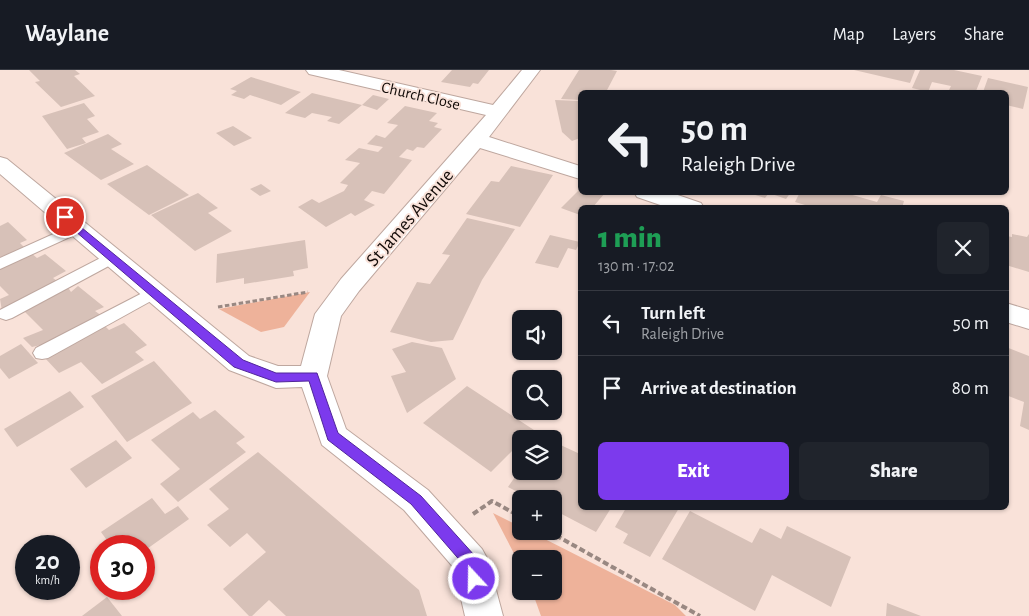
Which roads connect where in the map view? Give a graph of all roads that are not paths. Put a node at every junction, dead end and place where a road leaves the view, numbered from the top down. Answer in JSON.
{"nodes":[{"id":1,"x":316,"y":70,"type":"edge"},
{"id":2,"x":531,"y":70,"type":"edge"},
{"id":3,"x":498,"y":112,"type":"junction"},
{"id":4,"x":476,"y":140,"type":"junction"},
{"id":5,"x":0,"y":163,"type":"edge"},
{"id":6,"x":578,"y":171,"type":"edge"},
{"id":7,"x":653,"y":195,"type":"edge"},
{"id":8,"x":684,"y":205,"type":"edge"},
{"id":9,"x":78,"y":228,"type":"junction"},
{"id":10,"x":112,"y":258,"type":"junction"},
{"id":11,"x":0,"y":264,"type":"edge"},
{"id":12,"x":154,"y":292,"type":"junction"},
{"id":13,"x":1009,"y":313,"type":"edge"},
{"id":14,"x":6,"y":314,"type":"dead end"},
{"id":15,"x":1029,"y":320,"type":"edge"},
{"id":16,"x":42,"y":353,"type":"dead end"},
{"id":17,"x":313,"y":376,"type":"junction"},
{"id":18,"x":484,"y":616,"type":"edge"}],
"edges":[{"from":1,"to":3,"type":"street","name":"Church Close"},
{"from":2,"to":3,"type":"street","name":"St James Avenue"},
{"from":3,"to":4,"type":"street","name":"St James Avenue"},
{"from":4,"to":6,"type":"street"},
{"from":4,"to":17,"type":"street","name":"St James Avenue"},
{"from":5,"to":9,"type":"street"},
{"from":7,"to":8,"type":"street"},
{"from":9,"to":10,"type":"street"},
{"from":9,"to":11,"type":"lane"},
{"from":10,"to":12,"type":"street"},
{"from":10,"to":14,"type":"lane"},
{"from":12,"to":16,"type":"lane"},
{"from":12,"to":17,"type":"street"},
{"from":13,"to":15,"type":"street"},
{"from":17,"to":18,"type":"street"}]}
